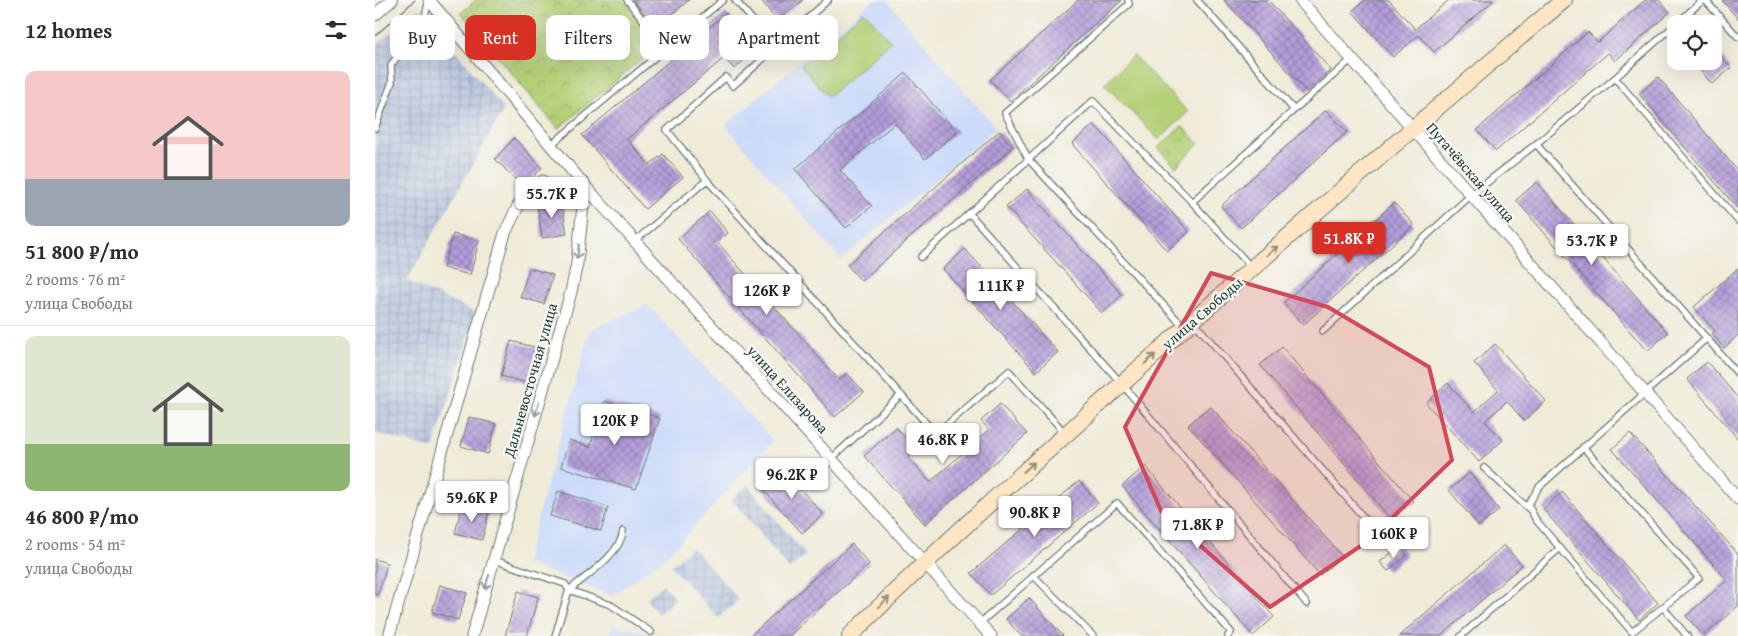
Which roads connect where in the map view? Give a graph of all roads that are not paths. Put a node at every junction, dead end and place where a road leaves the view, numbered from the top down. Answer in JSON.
{"nodes":[{"id":1,"x":429,"y":0,"type":"edge"},
{"id":2,"x":627,"y":0,"type":"edge"},
{"id":3,"x":723,"y":0,"type":"edge"},
{"id":4,"x":735,"y":0,"type":"edge"},
{"id":5,"x":828,"y":0,"type":"edge"},
{"id":6,"x":1129,"y":0,"type":"edge"},
{"id":7,"x":1197,"y":0,"type":"edge"},
{"id":8,"x":1300,"y":0,"type":"edge"},
{"id":9,"x":1564,"y":0,"type":"edge"},
{"id":10,"x":1704,"y":0,"type":"edge"},
{"id":11,"x":387,"y":1,"type":"edge"},
{"id":12,"x":375,"y":15,"type":"edge"},
{"id":13,"x":705,"y":15,"type":"edge"},
{"id":14,"x":748,"y":15,"type":"edge"},
{"id":15,"x":811,"y":15,"type":"edge"},
{"id":16,"x":1686,"y":15,"type":"edge"},
{"id":17,"x":640,"y":16,"type":"edge"},
{"id":18,"x":1667,"y":32,"type":"edge"},
{"id":19,"x":1738,"y":37,"type":"edge"},
{"id":20,"x":1352,"y":59,"type":"junction"},
{"id":21,"x":652,"y":60,"type":"edge"},
{"id":22,"x":762,"y":60,"type":"edge"},
{"id":23,"x":1615,"y":78,"type":"junction"},
{"id":24,"x":1294,"y":110,"type":"junction"},
{"id":25,"x":375,"y":128,"type":"edge"},
{"id":26,"x":1413,"y":128,"type":"junction"},
{"id":27,"x":1536,"y":144,"type":"junction"},
{"id":28,"x":551,"y":145,"type":"junction"},
{"id":29,"x":1028,"y":159,"type":"junction"},
{"id":30,"x":707,"y":180,"type":"junction"},
{"id":31,"x":543,"y":181,"type":"dead end"},
{"id":32,"x":585,"y":186,"type":"junction"},
{"id":33,"x":1471,"y":195,"type":"junction"},
{"id":34,"x":1192,"y":202,"type":"junction"},
{"id":35,"x":969,"y":213,"type":"junction"},
{"id":36,"x":1738,"y":221,"type":"edge"},
{"id":37,"x":635,"y":241,"type":"junction"},
{"id":38,"x":921,"y":257,"type":"dead end"},
{"id":39,"x":1252,"y":268,"type":"junction"},
{"id":40,"x":1189,"y":324,"type":"junction"},
{"id":41,"x":1323,"y":331,"type":"dead end"},
{"id":42,"x":1707,"y":338,"type":"junction"},
{"id":43,"x":1738,"y":374,"type":"edge"},
{"id":44,"x":1122,"y":384,"type":"junction"},
{"id":45,"x":1643,"y":393,"type":"junction"},
{"id":46,"x":901,"y":395,"type":"junction"},
{"id":47,"x":1066,"y":434,"type":"junction"},
{"id":48,"x":1583,"y":447,"type":"junction"},
{"id":49,"x":831,"y":460,"type":"junction"},
{"id":50,"x":1484,"y":468,"type":"dead end"},
{"id":51,"x":1738,"y":499,"type":"edge"},
{"id":52,"x":1531,"y":510,"type":"junction"},
{"id":53,"x":623,"y":531,"type":"dead end"},
{"id":54,"x":1385,"y":542,"type":"dead end"},
{"id":55,"x":1561,"y":548,"type":"junction"},
{"id":56,"x":494,"y":560,"type":"junction"},
{"id":57,"x":923,"y":563,"type":"junction"},
{"id":58,"x":1033,"y":575,"type":"junction"},
{"id":59,"x":569,"y":590,"type":"junction"},
{"id":60,"x":1307,"y":604,"type":"dead end"},
{"id":61,"x":1663,"y":607,"type":"junction"},
{"id":62,"x":980,"y":623,"type":"junction"},
{"id":63,"x":651,"y":632,"type":"dead end"},
{"id":64,"x":1629,"y":634,"type":"edge"},
{"id":65,"x":389,"y":636,"type":"edge"},
{"id":66,"x":472,"y":636,"type":"edge"},
{"id":67,"x":555,"y":636,"type":"edge"},
{"id":68,"x":850,"y":636,"type":"edge"},
{"id":69,"x":991,"y":636,"type":"edge"},
{"id":70,"x":1093,"y":636,"type":"edge"},
{"id":71,"x":1228,"y":636,"type":"edge"},
{"id":72,"x":1461,"y":636,"type":"edge"},
{"id":73,"x":1687,"y":636,"type":"edge"}],
"edges":[{"from":1,"to":25,"type":"lane"},
{"from":1,"to":28,"type":"street","name":"улица Елизарова"},
{"from":2,"to":17,"type":"lane"},
{"from":3,"to":13,"type":"lane"},
{"from":4,"to":14,"type":"lane"},
{"from":5,"to":15,"type":"lane"},
{"from":6,"to":29,"type":"lane"},
{"from":7,"to":24,"type":"lane"},
{"from":8,"to":20,"type":"street","name":"Пугачёвская улица"},
{"from":9,"to":26,"type":"street","name":"улица Свободы"},
{"from":10,"to":16,"type":"lane"},
{"from":10,"to":19,"type":"lane"},
{"from":11,"to":12,"type":"street"},
{"from":18,"to":23,"type":"lane"},
{"from":20,"to":24,"type":"lane"},
{"from":20,"to":26,"type":"street","name":"Пугачёвская улица"},
{"from":21,"to":28,"type":"lane"},
{"from":22,"to":30,"type":"lane"},
{"from":23,"to":27,"type":"lane"},
{"from":23,"to":36,"type":"lane"},
{"from":24,"to":34,"type":"lane"},
{"from":26,"to":33,"type":"street","name":"Пугачёвская улица"},
{"from":39,"to":26,"type":"street","name":"улица Свободы","one_way":true},
{"from":27,"to":33,"type":"lane"},
{"from":27,"to":42,"type":"lane"},
{"from":28,"to":32,"type":"street","name":"улица Елизарова"},
{"from":29,"to":34,"type":"lane"},
{"from":29,"to":35,"type":"lane"},
{"from":29,"to":40,"type":"lane"},
{"from":30,"to":37,"type":"lane"},
{"from":30,"to":46,"type":"lane"},
{"from":31,"to":65,"type":"street"},
{"from":32,"to":37,"type":"street","name":"улица Елизарова"},
{"from":32,"to":56,"type":"street","name":"Дальневосточная улица","one_way":true},
{"from":33,"to":41,"type":"lane"},
{"from":33,"to":45,"type":"street","name":"Пугачёвская улица"},
{"from":34,"to":39,"type":"lane"},
{"from":35,"to":38,"type":"lane"},
{"from":35,"to":44,"type":"lane"},
{"from":37,"to":49,"type":"street","name":"улица Елизарова"},
{"from":39,"to":40,"type":"street","name":"улица Свободы"},
{"from":44,"to":40,"type":"street","name":"улица Свободы","one_way":true},
{"from":40,"to":54,"type":"lane"},
{"from":42,"to":43,"type":"lane"},
{"from":42,"to":45,"type":"lane"},
{"from":44,"to":47,"type":"street","name":"улица Свободы"},
{"from":44,"to":60,"type":"lane"},
{"from":45,"to":48,"type":"lane"},
{"from":45,"to":51,"type":"street","name":"Пугачёвская улица"},
{"from":46,"to":47,"type":"lane"},
{"from":46,"to":49,"type":"lane"},
{"from":57,"to":47,"type":"street","name":"улица Свободы","one_way":true},
{"from":48,"to":52,"type":"lane"},
{"from":48,"to":61,"type":"lane"},
{"from":49,"to":57,"type":"street","name":"улица Елизарова"},
{"from":50,"to":52,"type":"lane"},
{"from":52,"to":55,"type":"lane"},
{"from":53,"to":59,"type":"lane"},
{"from":55,"to":64,"type":"lane"},
{"from":55,"to":72,"type":"lane"},
{"from":56,"to":59,"type":"lane"},
{"from":56,"to":66,"type":"street","name":"Дальневосточная улица","one_way":true},
{"from":57,"to":62,"type":"street","name":"улица Елизарова"},
{"from":68,"to":57,"type":"street","name":"улица Свободы","one_way":true},
{"from":58,"to":62,"type":"lane"},
{"from":58,"to":70,"type":"lane"},
{"from":58,"to":71,"type":"lane"},
{"from":59,"to":63,"type":"lane"},
{"from":59,"to":67,"type":"lane"},
{"from":61,"to":64,"type":"lane"},
{"from":61,"to":73,"type":"lane"},
{"from":62,"to":69,"type":"street","name":"улица Елизарова"}]}
